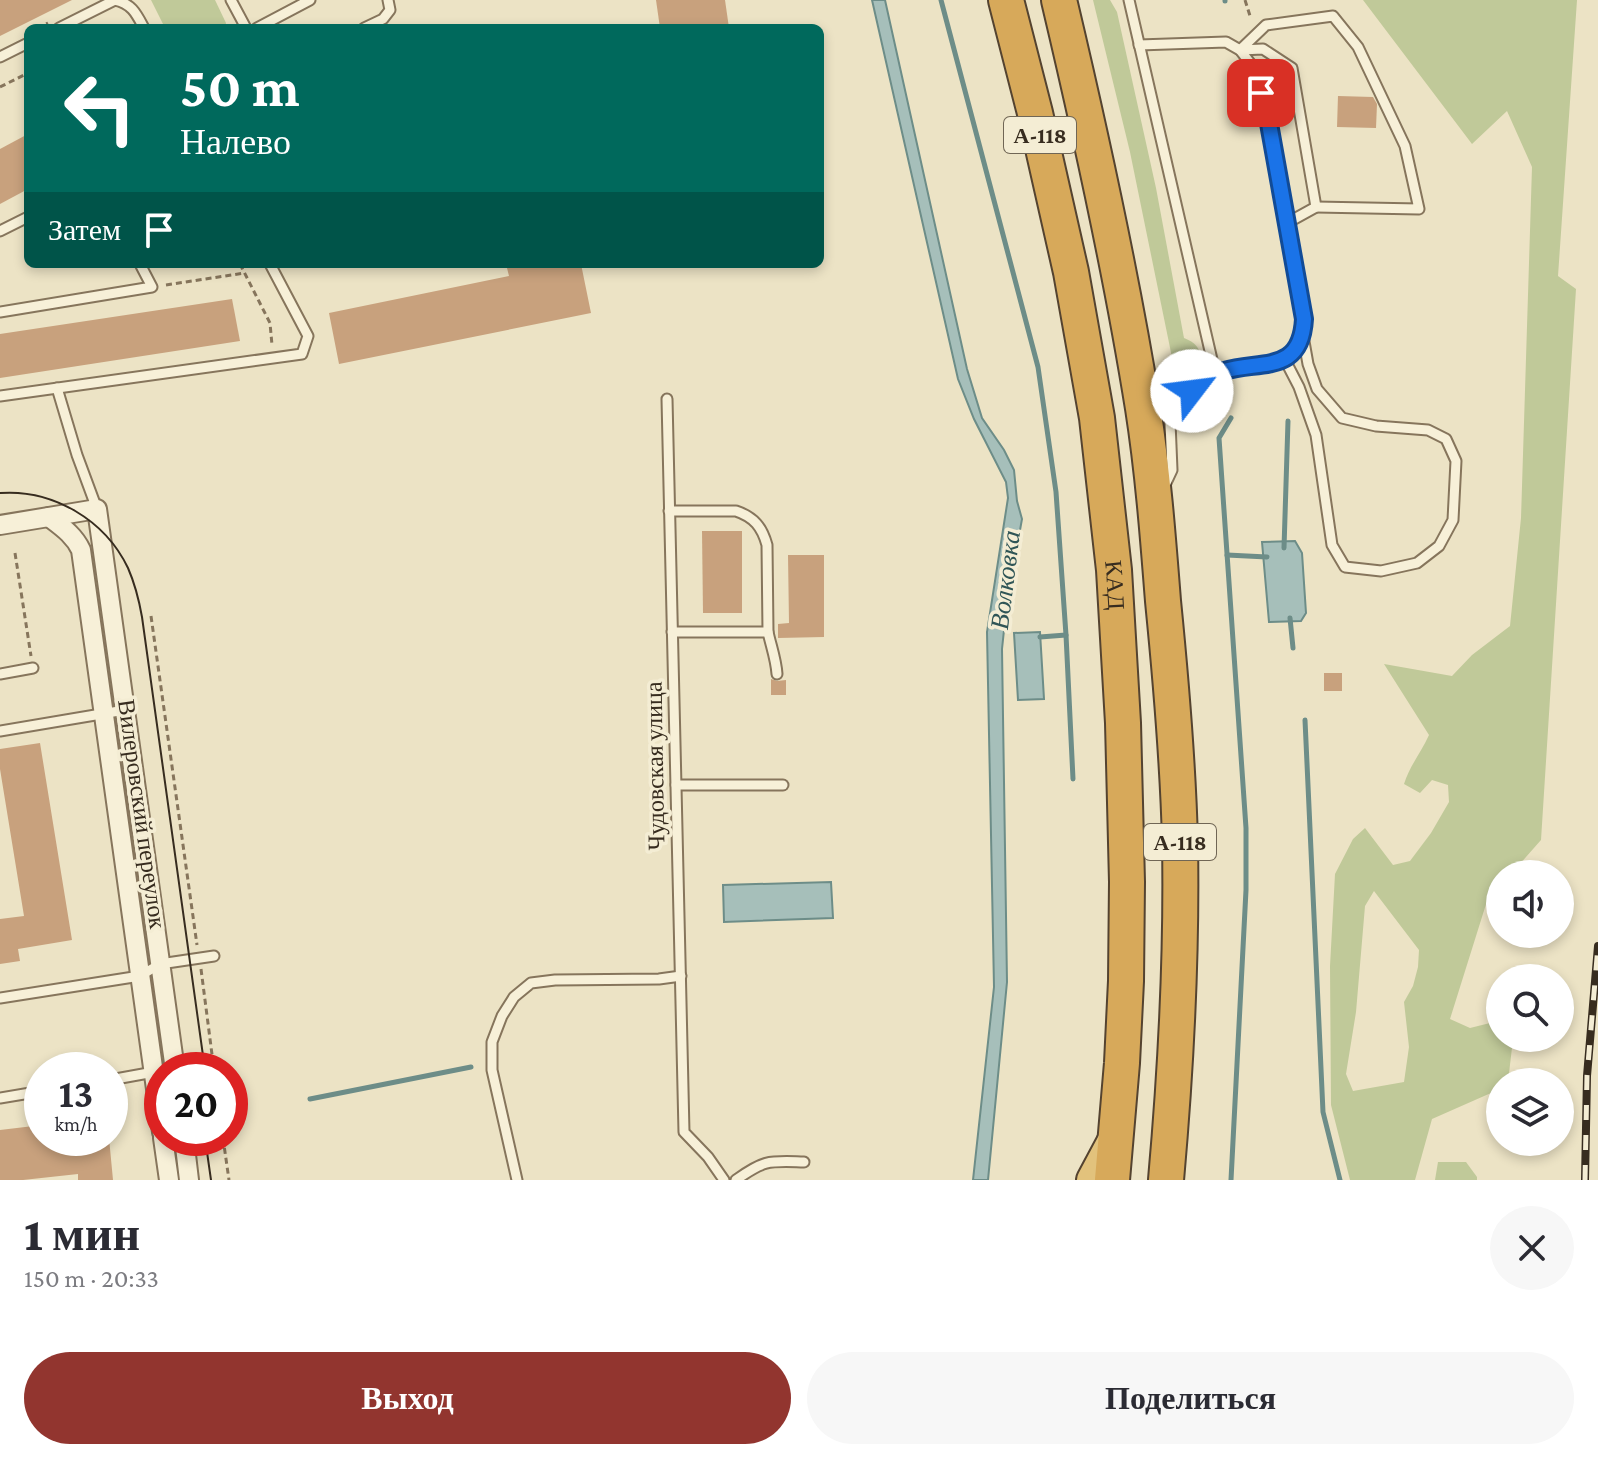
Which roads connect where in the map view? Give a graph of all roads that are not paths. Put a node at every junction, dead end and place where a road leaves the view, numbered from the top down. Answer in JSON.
{"nodes":[{"id":1,"x":231,"y":0,"type":"edge"},
{"id":2,"x":310,"y":0,"type":"edge"},
{"id":3,"x":388,"y":0,"type":"edge"},
{"id":4,"x":1006,"y":0,"type":"edge"},
{"id":5,"x":1059,"y":0,"type":"edge"},
{"id":6,"x":1129,"y":0,"type":"edge"},
{"id":7,"x":67,"y":24,"type":"edge"},
{"id":8,"x":142,"y":24,"type":"edge"},
{"id":9,"x":244,"y":24,"type":"edge"},
{"id":10,"x":265,"y":24,"type":"edge"},
{"id":11,"x":371,"y":24,"type":"edge"},
{"id":12,"x":24,"y":45,"type":"edge"},
{"id":13,"x":1139,"y":45,"type":"junction"},
{"id":14,"x":1240,"y":50,"type":"junction"},
{"id":15,"x":0,"y":57,"type":"edge"},
{"id":16,"x":1316,"y":207,"type":"junction"},
{"id":17,"x":24,"y":219,"type":"edge"},
{"id":18,"x":1287,"y":223,"type":"junction"},
{"id":19,"x":0,"y":231,"type":"edge"},
{"id":20,"x":142,"y":268,"type":"edge"},
{"id":21,"x":272,"y":268,"type":"edge"},
{"id":22,"x":0,"y":312,"type":"edge"},
{"id":23,"x":1303,"y":336,"type":"junction"},
{"id":24,"x":1284,"y":358,"type":"junction"},
{"id":25,"x":1206,"y":378,"type":"junction"},
{"id":26,"x":57,"y":388,"type":"junction"},
{"id":27,"x":0,"y":396,"type":"edge"},
{"id":28,"x":667,"y":399,"type":"dead end"},
{"id":29,"x":1155,"y":505,"type":"junction"},
{"id":30,"x":97,"y":509,"type":"junction"},
{"id":31,"x":669,"y":511,"type":"junction"},
{"id":32,"x":49,"y":517,"type":"junction"},
{"id":33,"x":0,"y":525,"type":"edge"},
{"id":34,"x":672,"y":632,"type":"junction"},
{"id":35,"x":768,"y":632,"type":"junction"},
{"id":36,"x":33,"y":668,"type":"road end"},
{"id":37,"x":0,"y":674,"type":"edge"},
{"id":38,"x":777,"y":674,"type":"dead end"},
{"id":39,"x":125,"y":710,"type":"junction"},
{"id":40,"x":104,"y":713,"type":"junction"},
{"id":41,"x":0,"y":731,"type":"edge"},
{"id":42,"x":676,"y":785,"type":"junction"},
{"id":43,"x":783,"y":785,"type":"dead end"},
{"id":44,"x":214,"y":956,"type":"dead end"},
{"id":45,"x":160,"y":964,"type":"junction"},
{"id":46,"x":140,"y":976,"type":"junction"},
{"id":47,"x":681,"y":976,"type":"junction"},
{"id":48,"x":0,"y":998,"type":"edge"},
{"id":49,"x":161,"y":1052,"type":"edge"},
{"id":50,"x":165,"y":1052,"type":"edge"},
{"id":51,"x":24,"y":1094,"type":"edge"},
{"id":52,"x":0,"y":1098,"type":"edge"},
{"id":53,"x":1116,"y":1135,"type":"junction"},
{"id":54,"x":165,"y":1156,"type":"edge"},
{"id":55,"x":186,"y":1156,"type":"edge"},
{"id":56,"x":804,"y":1162,"type":"dead end"},
{"id":57,"x":169,"y":1180,"type":"edge"},
{"id":58,"x":189,"y":1180,"type":"edge"},
{"id":59,"x":517,"y":1180,"type":"edge"},
{"id":60,"x":724,"y":1180,"type":"edge"},
{"id":61,"x":736,"y":1180,"type":"edge"},
{"id":62,"x":1092,"y":1180,"type":"edge"},
{"id":63,"x":1112,"y":1180,"type":"edge"},
{"id":64,"x":1166,"y":1180,"type":"edge"}],
"edges":[{"from":1,"to":9,"type":"lane"},
{"from":2,"to":10,"type":"lane"},
{"from":3,"to":11,"type":"lane"},
{"from":4,"to":53,"type":"highway","name":"КАД","number":"А-118"},
{"from":5,"to":29,"type":"highway","name":"КАД","number":"А-118"},
{"from":6,"to":13,"type":"lane"},
{"from":7,"to":8,"type":"lane"},
{"from":12,"to":15,"type":"lane"},
{"from":13,"to":14,"type":"lane"},
{"from":13,"to":25,"type":"lane"},
{"from":14,"to":16,"type":"lane"},
{"from":14,"to":16,"type":"lane"},
{"from":14,"to":18,"type":"lane"},
{"from":16,"to":18,"type":"lane"},
{"from":17,"to":19,"type":"lane"},
{"from":18,"to":23,"type":"lane"},
{"from":20,"to":22,"type":"lane"},
{"from":21,"to":26,"type":"lane"},
{"from":23,"to":24,"type":"lane"},
{"from":23,"to":24,"type":"lane"},
{"from":24,"to":25,"type":"lane"},
{"from":25,"to":29,"type":"lane"},
{"from":26,"to":27,"type":"lane"},
{"from":26,"to":30,"type":"lane"},
{"from":28,"to":31,"type":"lane","name":"Чудовская улица"},
{"from":29,"to":64,"type":"highway","name":"КАД","number":"А-118"},
{"from":30,"to":32,"type":"street"},
{"from":30,"to":39,"type":"street","name":"Вилеровский переулок"},
{"from":31,"to":34,"type":"lane","name":"Чудовская улица"},
{"from":31,"to":35,"type":"lane"},
{"from":32,"to":33,"type":"street"},
{"from":32,"to":40,"type":"street","name":"Вилеровский переулок"},
{"from":34,"to":35,"type":"lane"},
{"from":34,"to":42,"type":"lane","name":"Чудовская улица"},
{"from":35,"to":38,"type":"lane"},
{"from":36,"to":37,"type":"lane"},
{"from":39,"to":40,"type":"lane"},
{"from":39,"to":45,"type":"street","name":"Вилеровский переулок"},
{"from":40,"to":41,"type":"lane"},
{"from":40,"to":46,"type":"street","name":"Вилеровский переулок"},
{"from":42,"to":43,"type":"lane"},
{"from":42,"to":47,"type":"lane","name":"Чудовская улица"},
{"from":44,"to":45,"type":"lane"},
{"from":45,"to":46,"type":"lane"},
{"from":45,"to":50,"type":"street","name":"Вилеровский переулок"},
{"from":46,"to":48,"type":"lane"},
{"from":46,"to":49,"type":"street","name":"Вилеровский переулок"},
{"from":47,"to":59,"type":"lane"},
{"from":47,"to":60,"type":"lane","name":"Чудовская улица"},
{"from":51,"to":52,"type":"lane"},
{"from":53,"to":62,"type":"highway"},
{"from":53,"to":63,"type":"highway","name":"КАД","number":"А-118"},
{"from":54,"to":57,"type":"street","name":"Вилеровский переулок"},
{"from":55,"to":58,"type":"street"},
{"from":56,"to":61,"type":"lane"}]}
